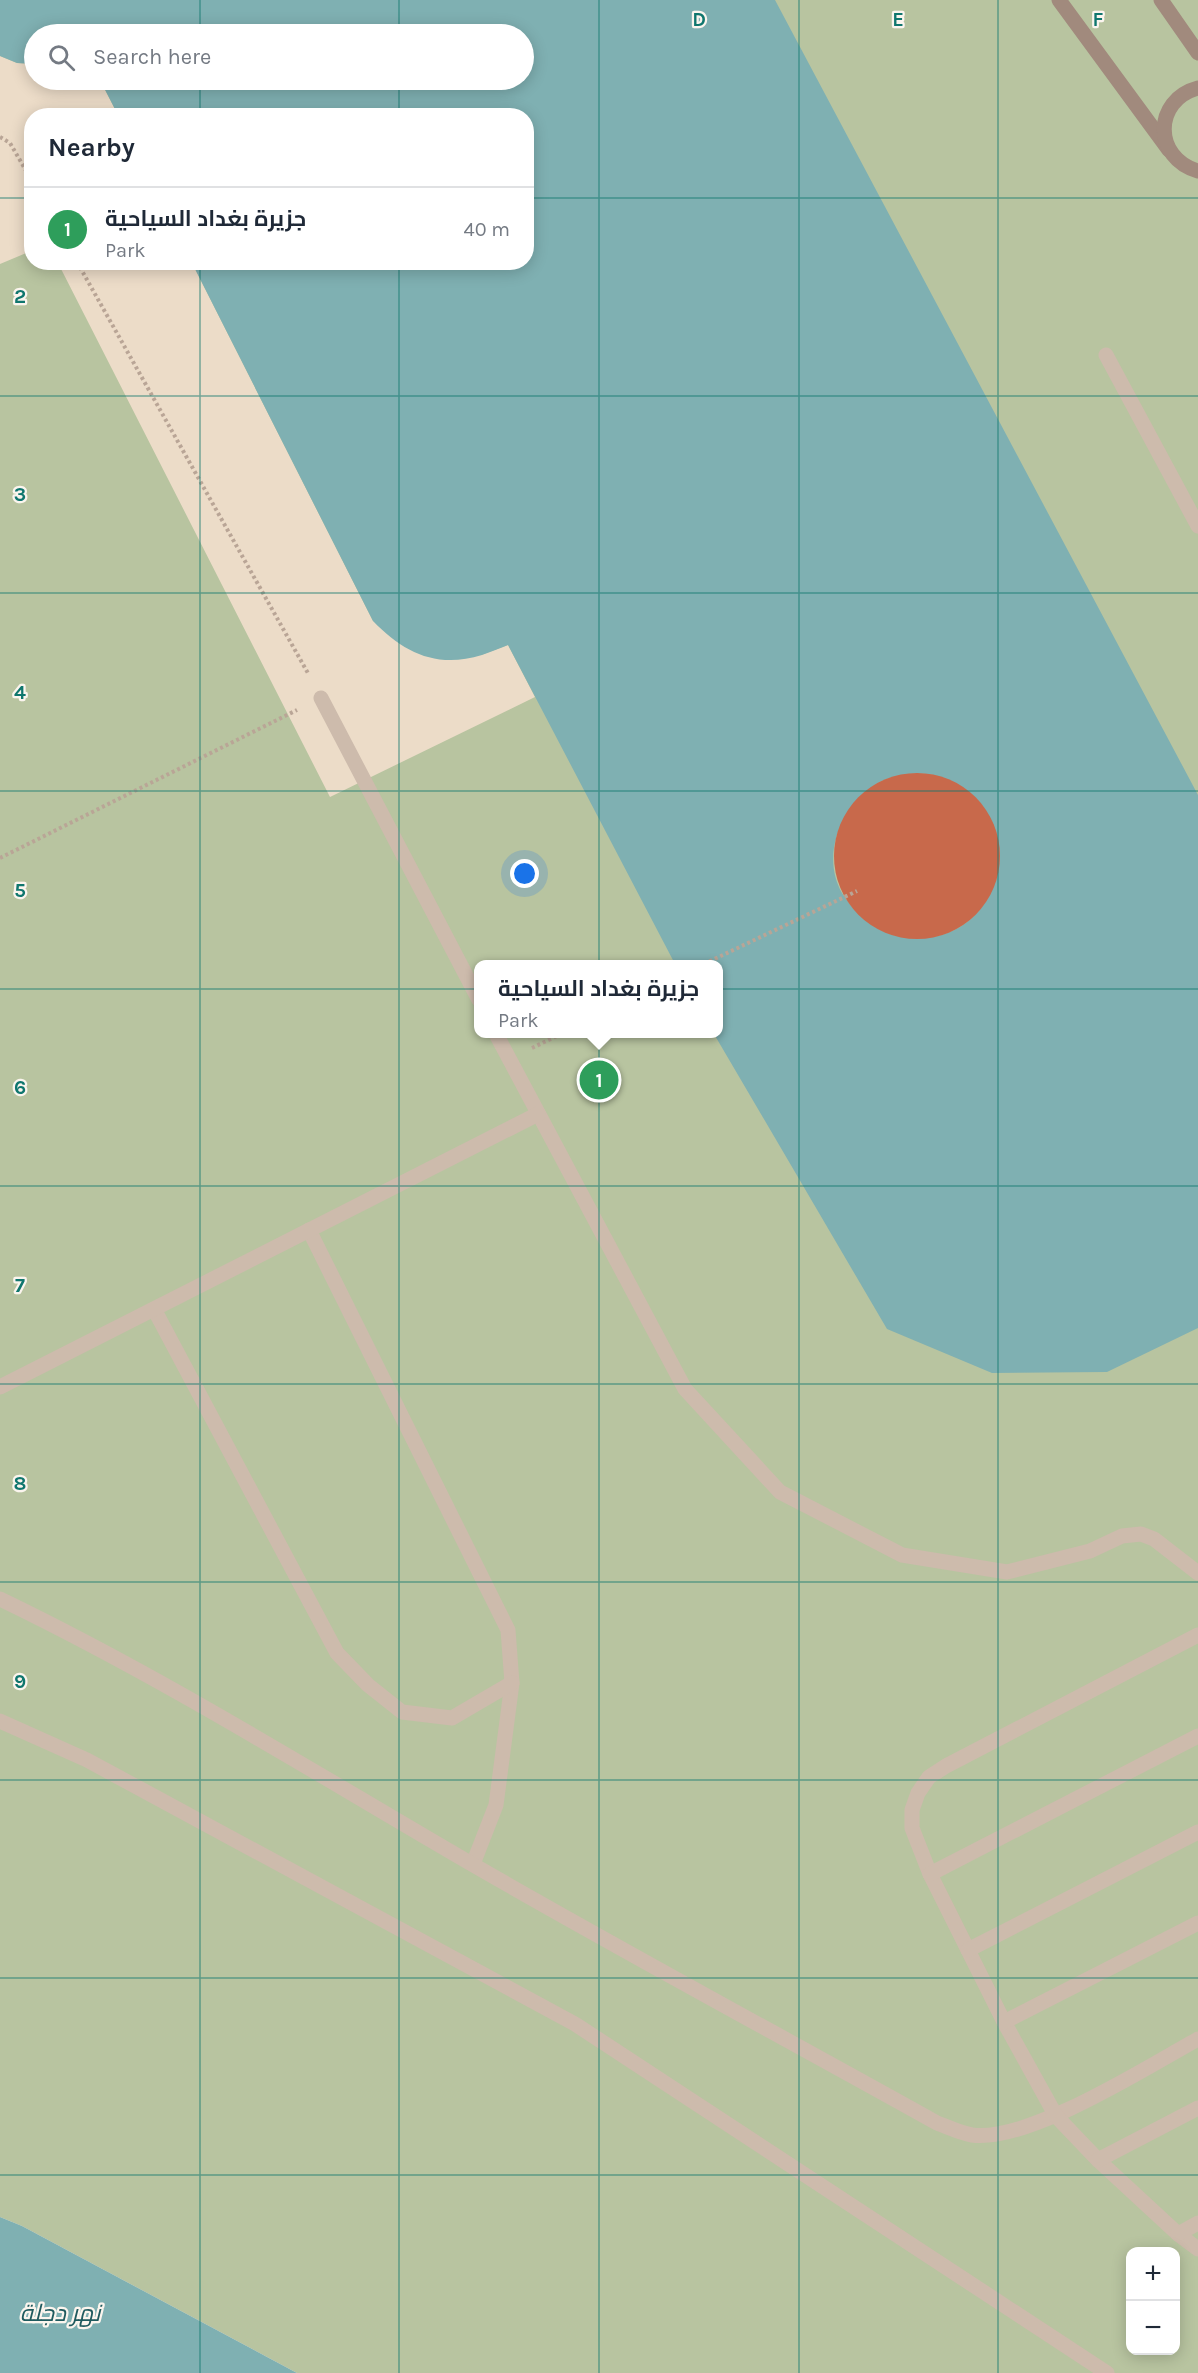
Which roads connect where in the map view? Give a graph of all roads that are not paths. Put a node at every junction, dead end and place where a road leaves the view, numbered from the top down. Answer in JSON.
{"nodes":[{"id":1,"x":1059,"y":0,"type":"edge"},
{"id":2,"x":1161,"y":0,"type":"edge"},
{"id":3,"x":1198,"y":53,"type":"edge"},
{"id":4,"x":1198,"y":88,"type":"edge"},
{"id":5,"x":1169,"y":150,"type":"junction"},
{"id":6,"x":1195,"y":172,"type":"edge"},
{"id":7,"x":1106,"y":355,"type":"dead end"},
{"id":8,"x":1198,"y":526,"type":"edge"},
{"id":9,"x":321,"y":698,"type":"road end"},
{"id":10,"x":474,"y":990,"type":"edge"},
{"id":11,"x":498,"y":1038,"type":"edge"},
{"id":12,"x":538,"y":1114,"type":"junction"},
{"id":13,"x":309,"y":1230,"type":"junction"},
{"id":14,"x":154,"y":1309,"type":"junction"},
{"id":15,"x":0,"y":1387,"type":"edge"},
{"id":16,"x":1198,"y":1572,"type":"edge"},
{"id":17,"x":0,"y":1599,"type":"edge"},
{"id":18,"x":1198,"y":1635,"type":"edge"},
{"id":19,"x":512,"y":1683,"type":"junction"},
{"id":20,"x":0,"y":1721,"type":"edge"},
{"id":21,"x":1198,"y":1736,"type":"edge"},
{"id":22,"x":1198,"y":1832,"type":"edge"},
{"id":23,"x":473,"y":1864,"type":"junction"},
{"id":24,"x":930,"y":1874,"type":"junction"},
{"id":25,"x":1198,"y":1923,"type":"edge"},
{"id":26,"x":968,"y":1950,"type":"junction"},
{"id":27,"x":1005,"y":2022,"type":"junction"},
{"id":28,"x":1198,"y":2039,"type":"edge"},
{"id":29,"x":1198,"y":2108,"type":"edge"},
{"id":30,"x":1056,"y":2116,"type":"junction"},
{"id":31,"x":1098,"y":2160,"type":"junction"},
{"id":32,"x":1198,"y":2223,"type":"edge"},
{"id":33,"x":1178,"y":2234,"type":"junction"},
{"id":34,"x":1198,"y":2249,"type":"edge"},
{"id":35,"x":1107,"y":2373,"type":"edge"}],
"edges":[{"from":1,"to":5,"type":"main road"},
{"from":2,"to":3,"type":"main road"},
{"from":4,"to":5,"type":"main road"},
{"from":5,"to":6,"type":"main road"},
{"from":7,"to":8,"type":"lane"},
{"from":9,"to":10,"type":"lane"},
{"from":11,"to":12,"type":"lane"},
{"from":12,"to":13,"type":"lane"},
{"from":12,"to":16,"type":"lane"},
{"from":13,"to":14,"type":"lane"},
{"from":13,"to":19,"type":"lane"},
{"from":14,"to":15,"type":"lane"},
{"from":14,"to":19,"type":"lane"},
{"from":17,"to":23,"type":"lane"},
{"from":18,"to":24,"type":"lane"},
{"from":19,"to":23,"type":"lane"},
{"from":20,"to":35,"type":"lane"},
{"from":21,"to":24,"type":"lane"},
{"from":22,"to":26,"type":"lane"},
{"from":23,"to":30,"type":"lane"},
{"from":24,"to":26,"type":"lane"},
{"from":25,"to":27,"type":"lane"},
{"from":26,"to":27,"type":"lane"},
{"from":27,"to":30,"type":"lane"},
{"from":28,"to":30,"type":"lane"},
{"from":29,"to":31,"type":"lane"},
{"from":30,"to":31,"type":"lane"},
{"from":31,"to":33,"type":"lane"},
{"from":32,"to":33,"type":"lane"},
{"from":33,"to":34,"type":"lane"}]}
